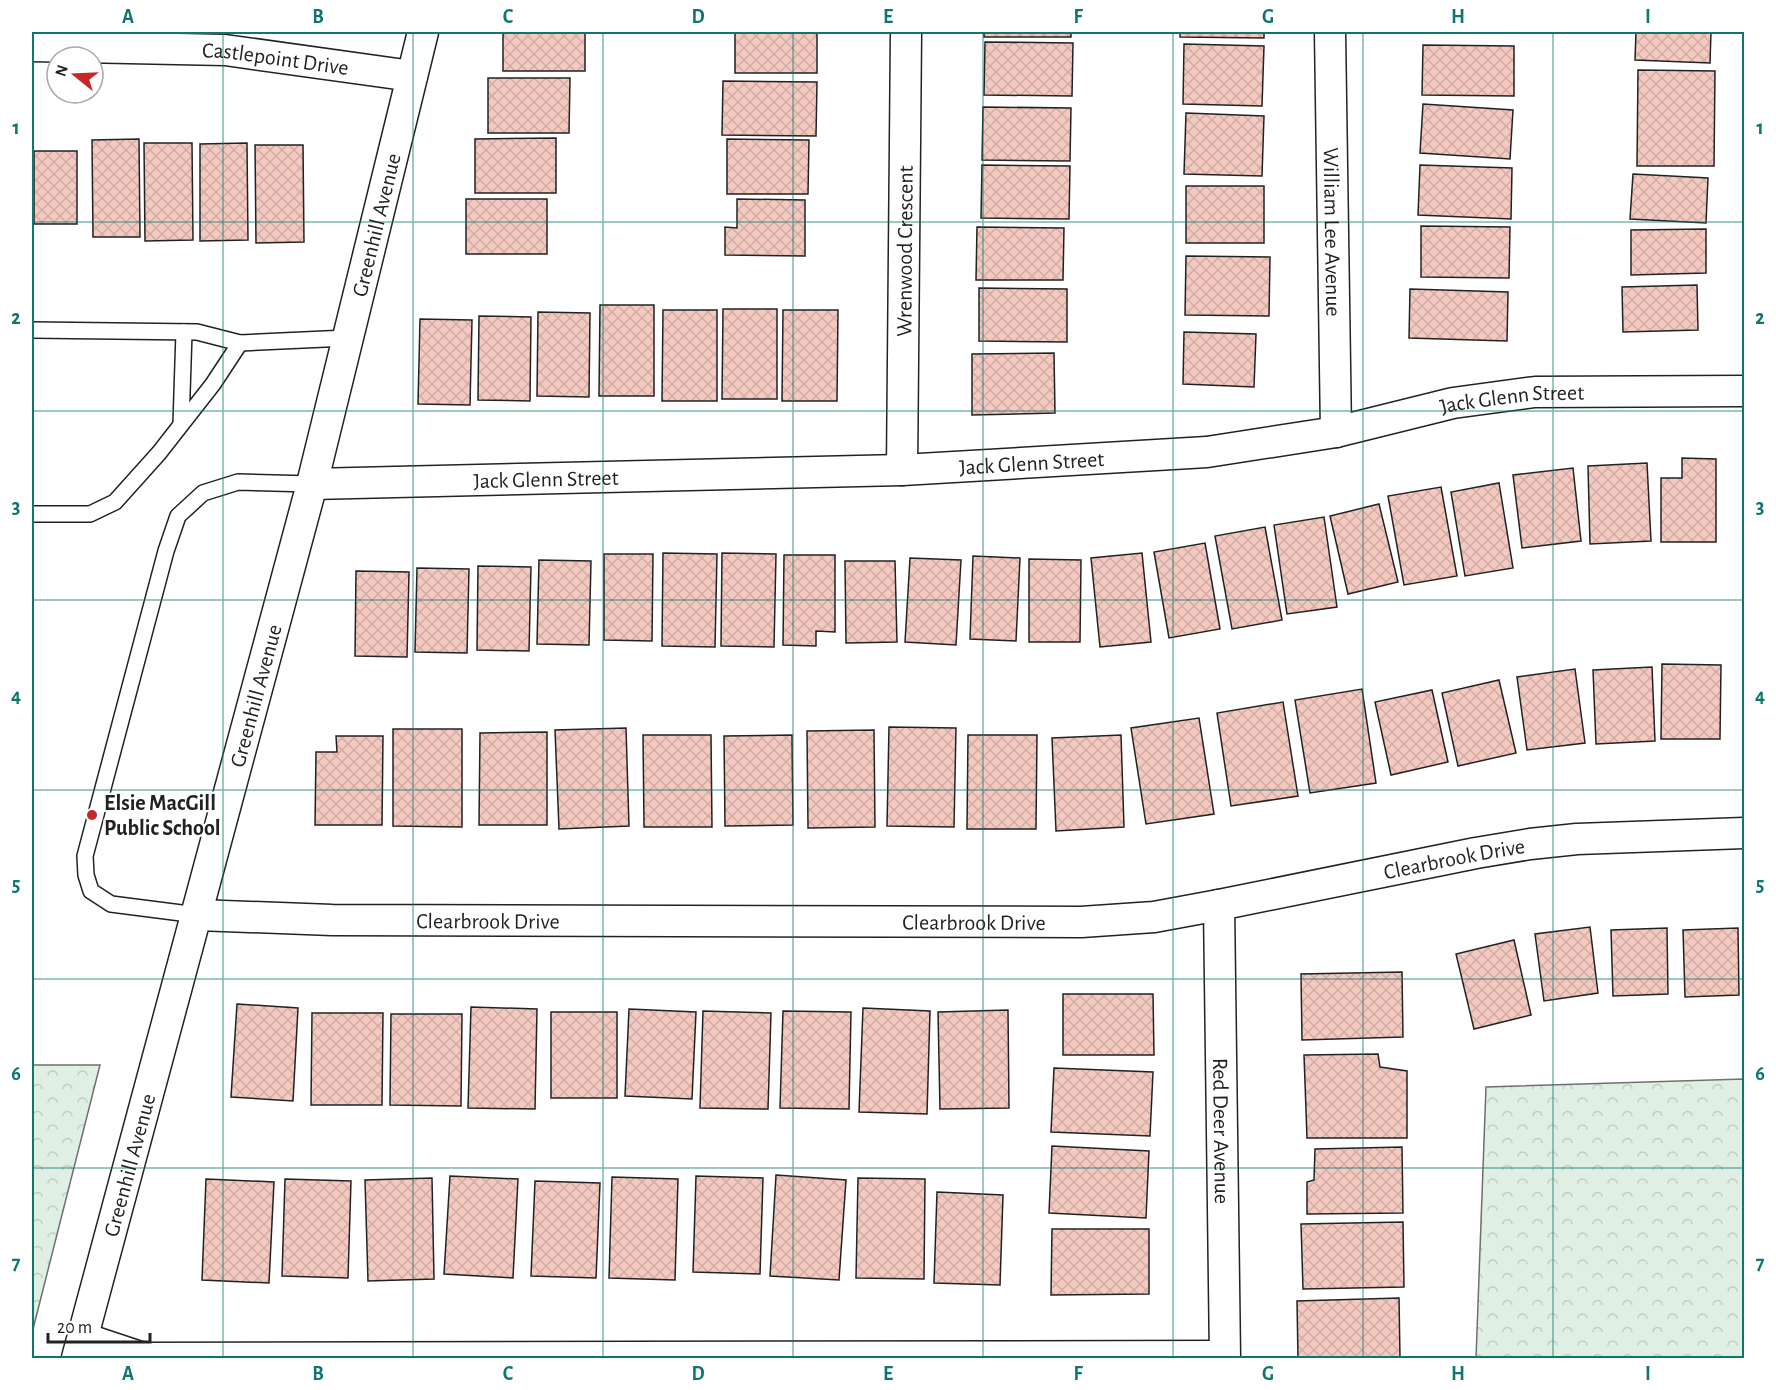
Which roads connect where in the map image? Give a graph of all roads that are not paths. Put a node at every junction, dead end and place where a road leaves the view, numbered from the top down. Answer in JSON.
{"nodes":[{"id":1,"x":423,"y":32,"type":"edge"},
{"id":2,"x":906,"y":32,"type":"edge"},
{"id":3,"x":1330,"y":32,"type":"edge"},
{"id":4,"x":32,"y":46,"type":"edge"},
{"id":5,"x":412,"y":76,"type":"junction"},
{"id":6,"x":32,"y":330,"type":"edge"},
{"id":7,"x":184,"y":332,"type":"junction"},
{"id":8,"x":347,"y":338,"type":"junction"},
{"id":9,"x":240,"y":343,"type":"junction"},
{"id":10,"x":1744,"y":391,"type":"edge"},
{"id":11,"x":181,"y":424,"type":"junction"},
{"id":12,"x":1336,"y":432,"type":"junction"},
{"id":13,"x":902,"y":470,"type":"junction"},
{"id":14,"x":312,"y":484,"type":"junction"},
{"id":15,"x":32,"y":514,"type":"edge"},
{"id":16,"x":1744,"y":832,"type":"edge"},
{"id":17,"x":1219,"y":905,"type":"junction"},
{"id":18,"x":197,"y":915,"type":"junction"},
{"id":19,"x":80,"y":1348,"type":"edge"},
{"id":20,"x":1224,"y":1357,"type":"edge"}],
"edges":[{"from":1,"to":5,"type":"street","name":"Greenhill Avenue"},
{"from":2,"to":13,"type":"street","name":"Wrenwood Crescent"},
{"from":3,"to":12,"type":"street","name":"William Lee Avenue"},
{"from":4,"to":5,"type":"street","name":"Castlepoint Drive"},
{"from":5,"to":8,"type":"street","name":"Greenhill Avenue"},
{"from":6,"to":7,"type":"lane"},
{"from":7,"to":9,"type":"lane"},
{"from":7,"to":11,"type":"lane"},
{"from":8,"to":9,"type":"lane"},
{"from":8,"to":14,"type":"street","name":"Greenhill Avenue"},
{"from":9,"to":11,"type":"lane"},
{"from":10,"to":12,"type":"street","name":"Jack Glenn Street"},
{"from":11,"to":15,"type":"lane"},
{"from":12,"to":13,"type":"street","name":"Jack Glenn Street"},
{"from":13,"to":14,"type":"street","name":"Jack Glenn Street"},
{"from":14,"to":18,"type":"street","name":"Greenhill Avenue"},
{"from":14,"to":18,"type":"lane"},
{"from":16,"to":17,"type":"street","name":"Clearbrook Drive"},
{"from":17,"to":18,"type":"street","name":"Clearbrook Drive"},
{"from":17,"to":20,"type":"street","name":"Red Deer Avenue"},
{"from":18,"to":19,"type":"street","name":"Greenhill Avenue"},
{"from":19,"to":20,"type":"street"}]}
